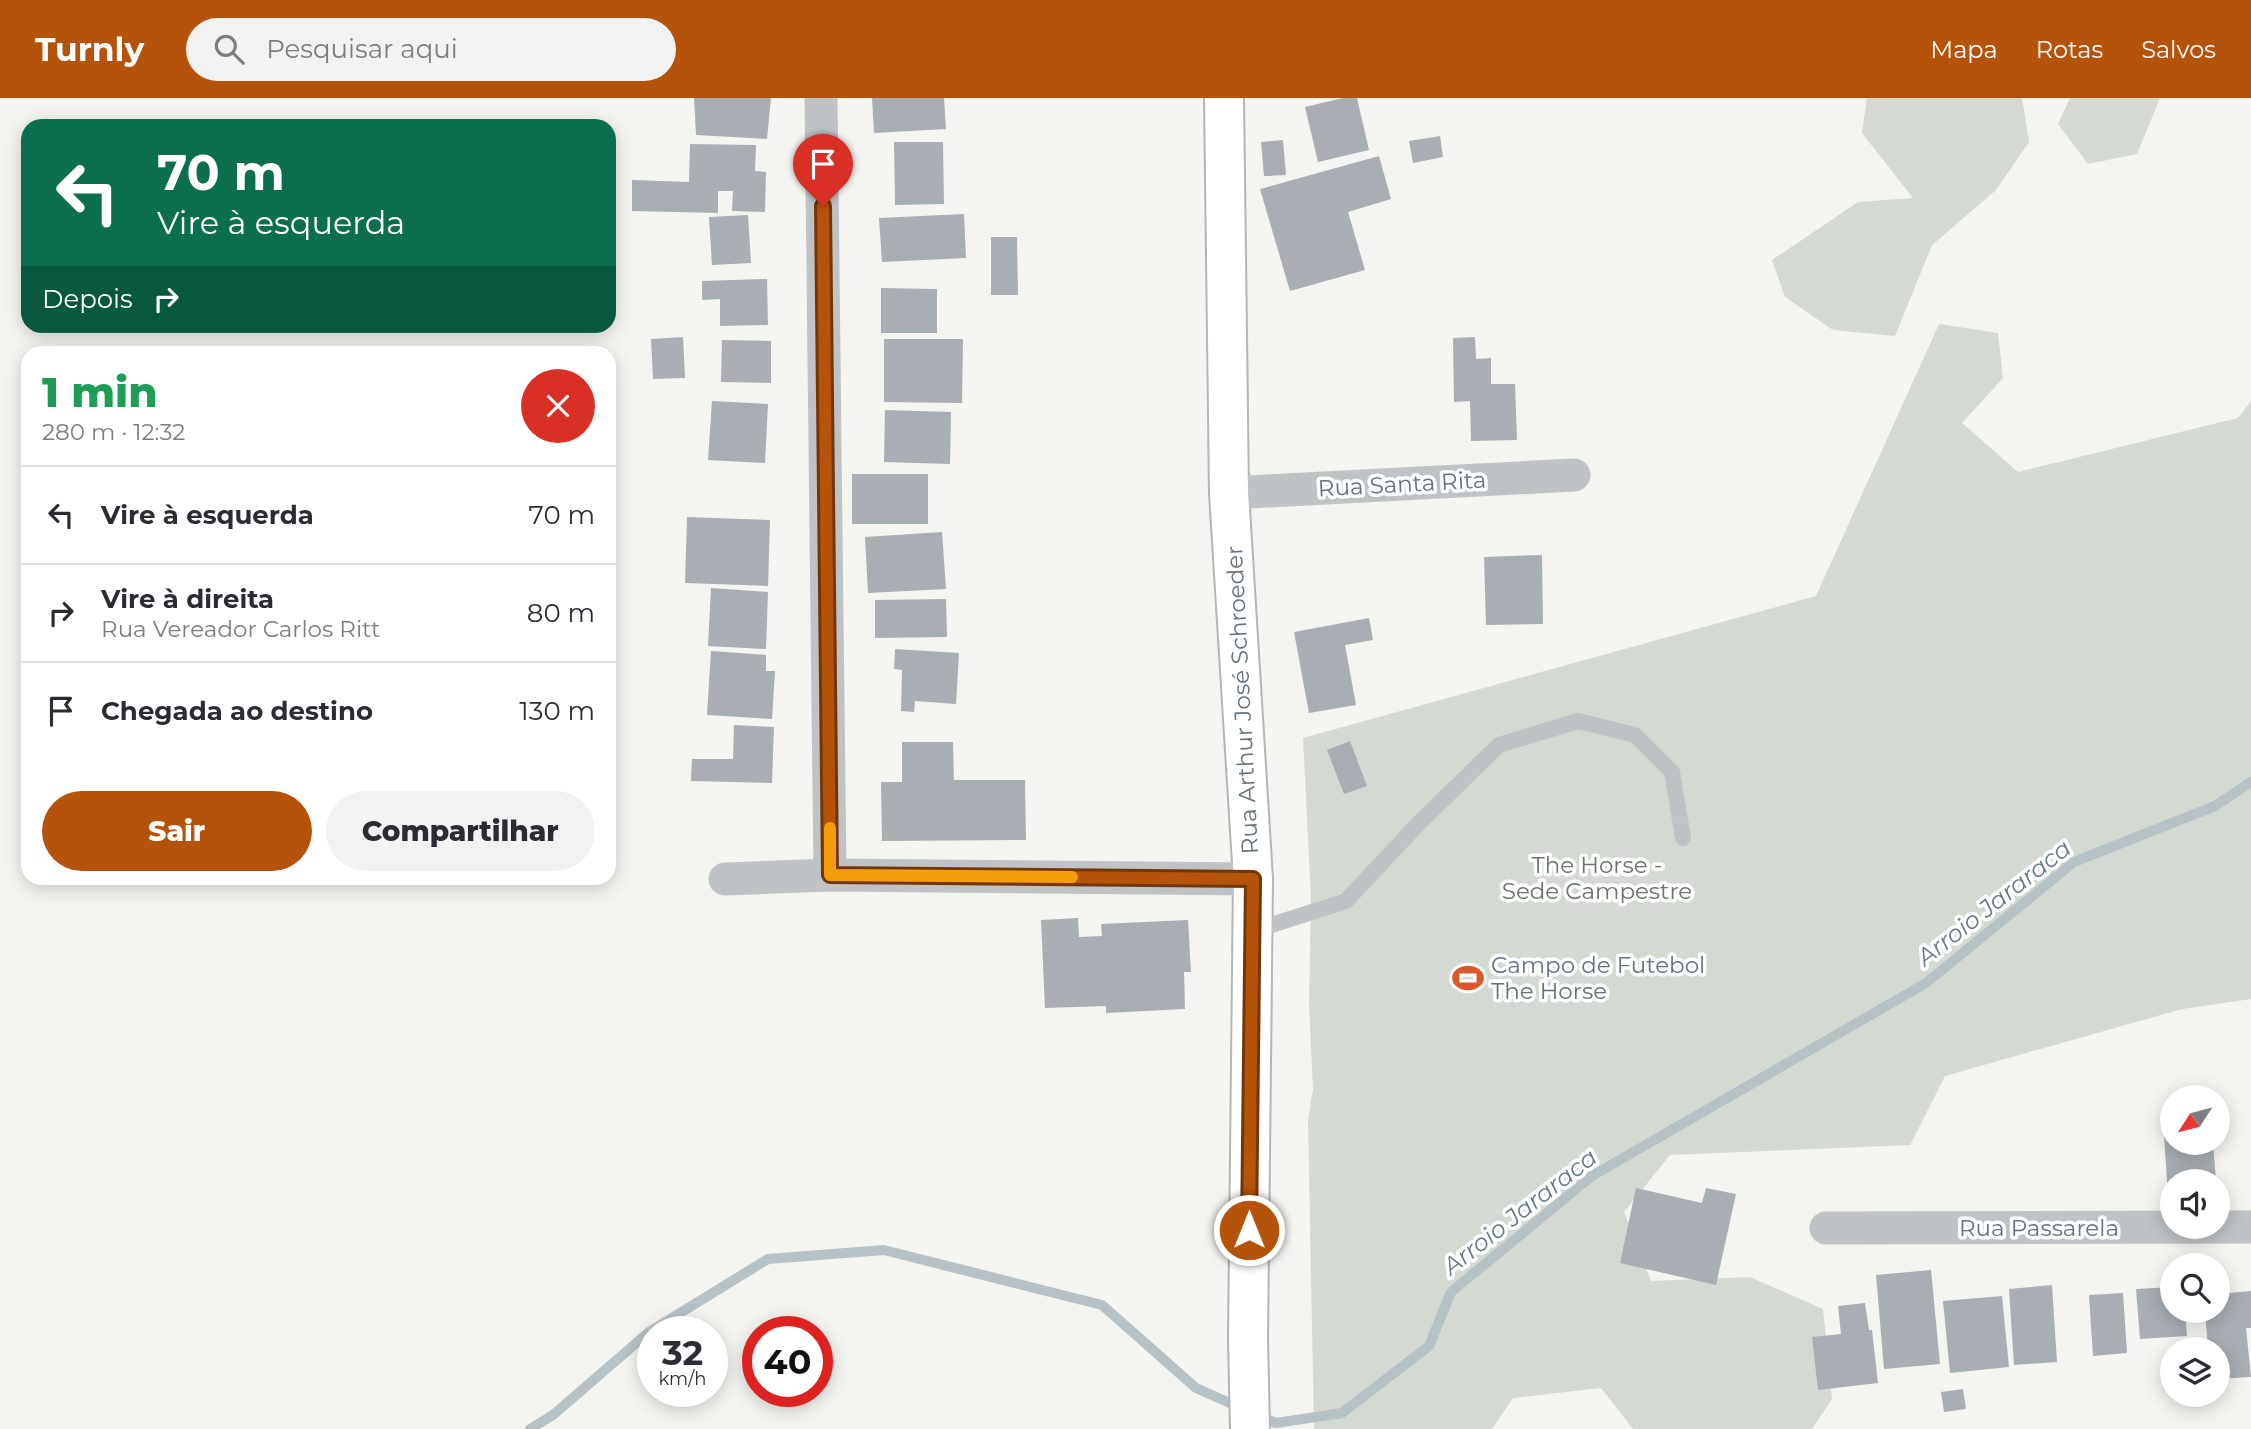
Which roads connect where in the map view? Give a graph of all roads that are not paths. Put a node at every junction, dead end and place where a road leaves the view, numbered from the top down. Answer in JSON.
{"nodes":[{"id":1,"x":821,"y":98,"type":"edge"},
{"id":2,"x":1224,"y":98,"type":"edge"},
{"id":3,"x":1574,"y":475,"type":"dead end"},
{"id":4,"x":1229,"y":492,"type":"junction"},
{"id":5,"x":1683,"y":838,"type":"dead end"},
{"id":6,"x":830,"y":875,"type":"junction"},
{"id":7,"x":725,"y":879,"type":"dead end"},
{"id":8,"x":1253,"y":879,"type":"junction"},
{"id":9,"x":1251,"y":931,"type":"junction"},
{"id":10,"x":2251,"y":1227,"type":"edge"},
{"id":11,"x":1826,"y":1228,"type":"dead end"},
{"id":12,"x":1250,"y":1429,"type":"edge"}],
"edges":[{"from":1,"to":6,"type":"street"},
{"from":2,"to":4,"type":"street","name":"Rua Arthur José Schroeder"},
{"from":3,"to":4,"type":"street","name":"Rua Santa Rita"},
{"from":4,"to":8,"type":"street","name":"Rua Arthur José Schroeder"},
{"from":5,"to":9,"type":"lane"},
{"from":6,"to":7,"type":"street"},
{"from":6,"to":8,"type":"street"},
{"from":8,"to":9,"type":"street","name":"Rua Arthur José Schroeder"},
{"from":9,"to":12,"type":"street","name":"Rua Arthur José Schroeder"},
{"from":10,"to":11,"type":"street","name":"Rua Passarela"}]}
